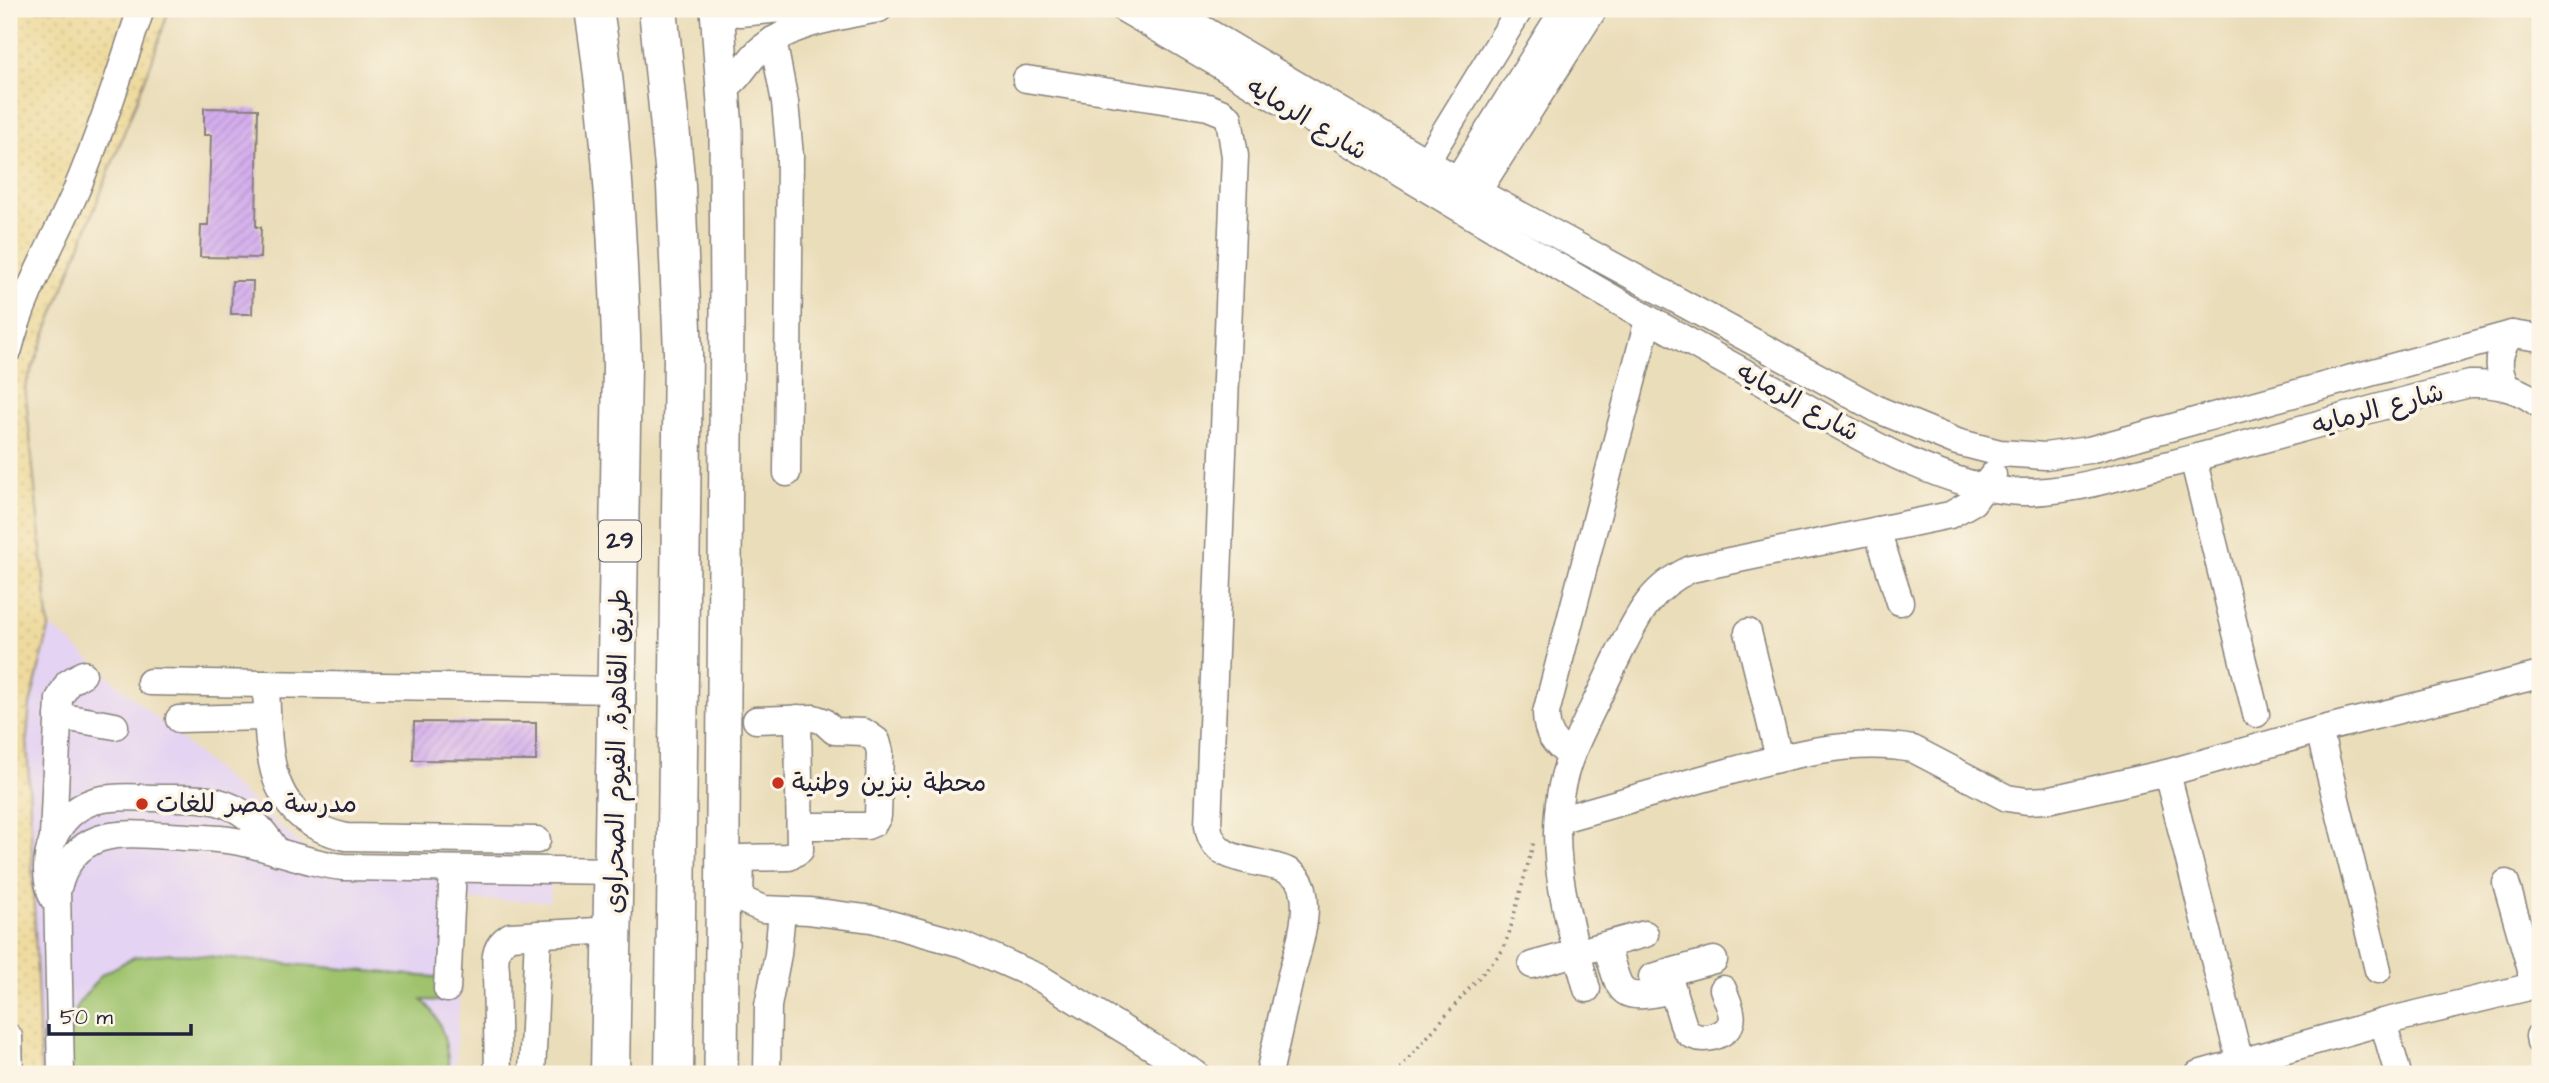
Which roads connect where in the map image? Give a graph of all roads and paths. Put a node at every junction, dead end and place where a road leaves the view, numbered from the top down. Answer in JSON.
{"nodes":[{"id":1,"x":141,"y":9,"type":"edge"},
{"id":2,"x":594,"y":9,"type":"edge"},
{"id":3,"x":658,"y":9,"type":"edge"},
{"id":4,"x":781,"y":9,"type":"edge"},
{"id":5,"x":879,"y":9,"type":"edge"},
{"id":6,"x":1124,"y":9,"type":"edge"},
{"id":7,"x":1168,"y":9,"type":"edge"},
{"id":8,"x":1520,"y":9,"type":"edge"},
{"id":9,"x":1564,"y":9,"type":"edge"},
{"id":10,"x":1594,"y":9,"type":"edge"},
{"id":11,"x":717,"y":10,"type":"edge"},
{"id":12,"x":773,"y":40,"type":"junction"},
{"id":13,"x":1026,"y":79,"type":"dead end"},
{"id":14,"x":723,"y":88,"type":"junction"},
{"id":15,"x":1420,"y":172,"type":"junction"},
{"id":16,"x":1461,"y":196,"type":"junction"},
{"id":17,"x":1648,"y":320,"type":"junction"},
{"id":18,"x":2512,"y":334,"type":"junction"},
{"id":19,"x":2540,"y":338,"type":"edge"},
{"id":20,"x":9,"y":349,"type":"edge"},
{"id":21,"x":2506,"y":386,"type":"junction"},
{"id":22,"x":2538,"y":401,"type":"edge"},
{"id":23,"x":2000,"y":453,"type":"junction"},
{"id":24,"x":2193,"y":458,"type":"junction"},
{"id":25,"x":787,"y":473,"type":"dead end"},
{"id":26,"x":1986,"y":487,"type":"junction"},
{"id":27,"x":1877,"y":530,"type":"junction"},
{"id":28,"x":1900,"y":603,"type":"dead end"},
{"id":29,"x":1748,"y":632,"type":"dead end"},
{"id":30,"x":83,"y":674,"type":"dead end"},
{"id":31,"x":2540,"y":675,"type":"edge"},
{"id":32,"x":150,"y":682,"type":"dead end"},
{"id":33,"x":266,"y":684,"type":"junction"},
{"id":34,"x":618,"y":690,"type":"junction"},
{"id":35,"x":2256,"y":714,"type":"dead end"},
{"id":36,"x":58,"y":716,"type":"junction"},
{"id":37,"x":267,"y":718,"type":"junction"},
{"id":38,"x":798,"y":718,"type":"junction"},
{"id":39,"x":179,"y":719,"type":"dead end"},
{"id":40,"x":756,"y":720,"type":"dead end"},
{"id":41,"x":115,"y":726,"type":"dead end"},
{"id":42,"x":2319,"y":730,"type":"junction"},
{"id":43,"x":1572,"y":755,"type":"junction"},
{"id":44,"x":1779,"y":758,"type":"junction"},
{"id":45,"x":2167,"y":773,"type":"junction"},
{"id":46,"x":1558,"y":820,"type":"junction"},
{"id":47,"x":801,"y":826,"type":"junction"},
{"id":48,"x":53,"y":837,"type":"junction"},
{"id":49,"x":537,"y":841,"type":"dead end"},
{"id":50,"x":277,"y":852,"type":"junction"},
{"id":51,"x":453,"y":869,"type":"junction"},
{"id":52,"x":615,"y":872,"type":"junction"},
{"id":53,"x":2505,"y":883,"type":"dead end"},
{"id":54,"x":731,"y":898,"type":"junction"},
{"id":55,"x":56,"y":906,"type":"junction"},
{"id":56,"x":782,"y":911,"type":"junction"},
{"id":57,"x":614,"y":930,"type":"junction"},
{"id":58,"x":538,"y":934,"type":"junction"},
{"id":59,"x":1645,"y":934,"type":"dead end"},
{"id":60,"x":1606,"y":944,"type":"junction"},
{"id":61,"x":1577,"y":953,"type":"junction"},
{"id":62,"x":1714,"y":960,"type":"dead end"},
{"id":63,"x":1532,"y":965,"type":"dead end"},
{"id":64,"x":2378,"y":970,"type":"dead end"},
{"id":65,"x":1663,"y":980,"type":"junction"},
{"id":66,"x":447,"y":989,"type":"dead end"},
{"id":67,"x":1587,"y":989,"type":"dead end"},
{"id":68,"x":1723,"y":989,"type":"dead end"},
{"id":69,"x":2383,"y":1022,"type":"junction"},
{"id":70,"x":9,"y":1037,"type":"edge"},
{"id":71,"x":2241,"y":1068,"type":"edge"},
{"id":72,"x":10,"y":1074,"type":"edge"},
{"id":73,"x":61,"y":1074,"type":"edge"},
{"id":74,"x":498,"y":1074,"type":"edge"},
{"id":75,"x":532,"y":1074,"type":"edge"},
{"id":76,"x":610,"y":1074,"type":"edge"},
{"id":77,"x":674,"y":1074,"type":"edge"},
{"id":78,"x":721,"y":1074,"type":"edge"},
{"id":79,"x":767,"y":1074,"type":"edge"},
{"id":80,"x":1196,"y":1074,"type":"edge"},
{"id":81,"x":1269,"y":1074,"type":"edge"},
{"id":82,"x":1395,"y":1074,"type":"edge"},
{"id":83,"x":2198,"y":1074,"type":"edge"},
{"id":84,"x":2398,"y":1074,"type":"edge"}],
"edges":[{"from":1,"to":20,"type":"street"},
{"from":2,"to":34,"type":"highway","name":"طريق القاهرة, الفيوم الصحراوى","number":"29"},
{"from":3,"to":77,"type":"highway"},
{"from":4,"to":11,"type":"street"},
{"from":5,"to":12,"type":"street"},
{"from":6,"to":15,"type":"street","name":"شارع الرمايه"},
{"from":7,"to":15,"type":"street","name":"شارع الرمايه"},
{"from":8,"to":15,"type":"street"},
{"from":9,"to":16,"type":"street"},
{"from":10,"to":16,"type":"street"},
{"from":11,"to":14,"type":"main road"},
{"from":12,"to":14,"type":"street"},
{"from":12,"to":25,"type":"street"},
{"from":13,"to":81,"type":"street"},
{"from":14,"to":54,"type":"main road"},
{"from":15,"to":16,"type":"street","name":"شارع الرمايه"},
{"from":16,"to":17,"type":"street","name":"شارع الرمايه"},
{"from":16,"to":23,"type":"street","name":"شارع الرمايه"},
{"from":17,"to":26,"type":"street","name":"شارع الرمايه"},
{"from":17,"to":43,"type":"street"},
{"from":18,"to":19,"type":"street","name":"شارع الرمايه"},
{"from":18,"to":21,"type":"street"},
{"from":18,"to":23,"type":"street","name":"شارع الرمايه"},
{"from":21,"to":22,"type":"street","name":"شارع الرمايه"},
{"from":21,"to":24,"type":"street","name":"شارع الرمايه"},
{"from":23,"to":26,"type":"street"},
{"from":24,"to":26,"type":"street","name":"شارع الرمايه"},
{"from":24,"to":35,"type":"street"},
{"from":26,"to":27,"type":"street"},
{"from":27,"to":28,"type":"street"},
{"from":27,"to":43,"type":"street"},
{"from":29,"to":44,"type":"street"},
{"from":30,"to":36,"type":"street"},
{"from":31,"to":42,"type":"street"},
{"from":32,"to":33,"type":"street"},
{"from":33,"to":34,"type":"street"},
{"from":33,"to":37,"type":"street"},
{"from":34,"to":52,"type":"highway","name":"طريق القاهرة, الفيوم الصحراوى","number":"29"},
{"from":36,"to":41,"type":"street"},
{"from":36,"to":48,"type":"street"},
{"from":37,"to":39,"type":"street"},
{"from":37,"to":49,"type":"street"},
{"from":38,"to":40,"type":"street"},
{"from":38,"to":47,"type":"street"},
{"from":38,"to":47,"type":"street"},
{"from":42,"to":45,"type":"street"},
{"from":42,"to":64,"type":"street"},
{"from":43,"to":46,"type":"street"},
{"from":44,"to":45,"type":"street"},
{"from":44,"to":46,"type":"street"},
{"from":45,"to":71,"type":"street"},
{"from":46,"to":61,"type":"street"},
{"from":46,"to":82,"type":"path"},
{"from":47,"to":54,"type":"street"},
{"from":48,"to":50,"type":"street"},
{"from":48,"to":55,"type":"street"},
{"from":50,"to":51,"type":"street"},
{"from":50,"to":55,"type":"street"},
{"from":51,"to":52,"type":"street"},
{"from":51,"to":66,"type":"street"},
{"from":52,"to":57,"type":"highway","name":"طريق القاهرة, الفيوم الصحراوى","number":"29"},
{"from":53,"to":69,"type":"street"},
{"from":54,"to":56,"type":"street"},
{"from":54,"to":78,"type":"main road"},
{"from":55,"to":73,"type":"street"},
{"from":56,"to":79,"type":"street"},
{"from":56,"to":80,"type":"street"},
{"from":57,"to":58,"type":"street"},
{"from":57,"to":76,"type":"highway","name":"طريق القاهرة, الفيوم الصحراوى","number":"29"},
{"from":58,"to":74,"type":"street"},
{"from":58,"to":75,"type":"street"},
{"from":59,"to":60,"type":"street"},
{"from":60,"to":61,"type":"street"},
{"from":60,"to":65,"type":"street"},
{"from":61,"to":63,"type":"street"},
{"from":61,"to":67,"type":"street"},
{"from":62,"to":65,"type":"street"},
{"from":65,"to":68,"type":"street"},
{"from":69,"to":71,"type":"street"},
{"from":69,"to":84,"type":"street"},
{"from":70,"to":72,"type":"street"},
{"from":71,"to":83,"type":"street"}]}
